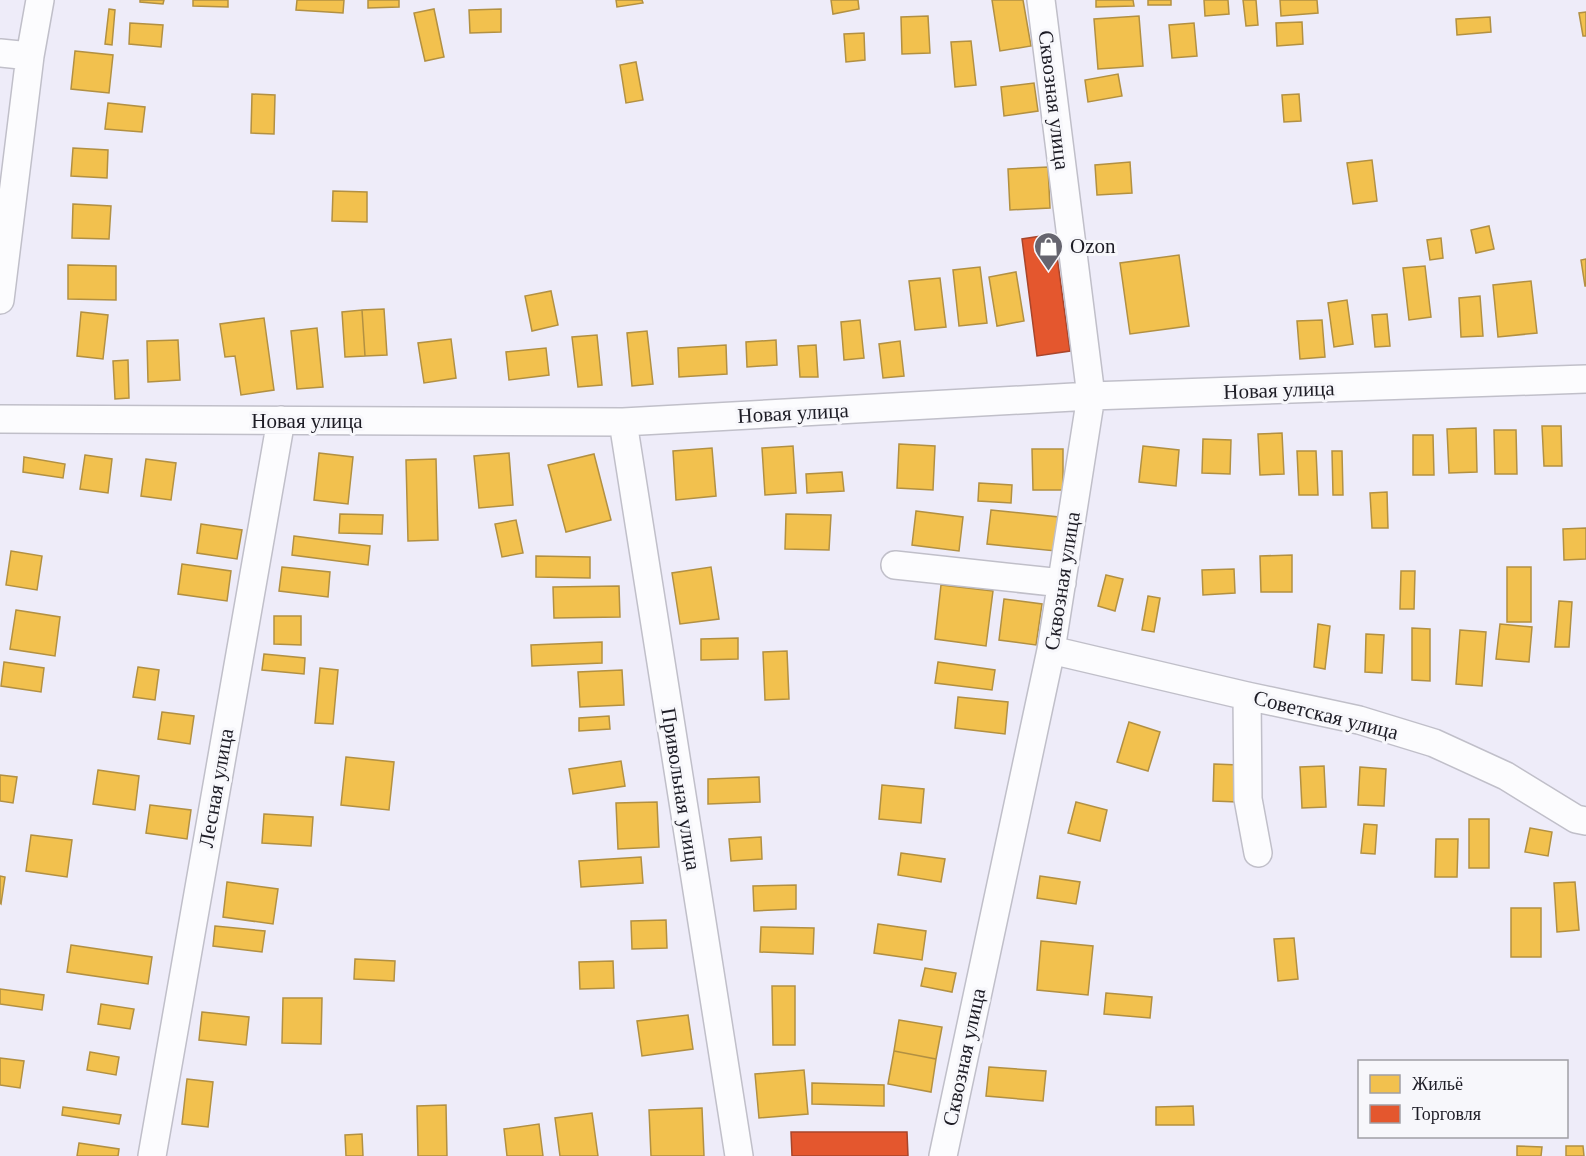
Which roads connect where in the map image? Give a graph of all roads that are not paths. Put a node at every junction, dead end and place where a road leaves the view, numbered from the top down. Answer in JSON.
{"nodes":[{"id":1,"x":40,"y":0,"type":"edge"},
{"id":2,"x":1041,"y":0,"type":"edge"},
{"id":3,"x":0,"y":53,"type":"edge"},
{"id":4,"x":30,"y":56,"type":"junction"},
{"id":5,"x":0,"y":300,"type":"edge"},
{"id":6,"x":1586,"y":379,"type":"edge"},
{"id":7,"x":1092,"y":396,"type":"junction"},
{"id":8,"x":0,"y":419,"type":"edge"},
{"id":9,"x":281,"y":420,"type":"junction"},
{"id":10,"x":623,"y":422,"type":"junction"},
{"id":11,"x":895,"y":565,"type":"dead end"},
{"id":12,"x":1062,"y":583,"type":"junction"},
{"id":13,"x":1051,"y":650,"type":"junction"},
{"id":14,"x":1247,"y":696,"type":"junction"},
{"id":15,"x":1586,"y":821,"type":"edge"},
{"id":16,"x":1258,"y":853,"type":"dead end"},
{"id":17,"x":152,"y":1156,"type":"edge"},
{"id":18,"x":739,"y":1156,"type":"edge"},
{"id":19,"x":943,"y":1156,"type":"edge"}],
"edges":[{"from":1,"to":4,"type":"street"},
{"from":2,"to":7,"type":"street","name":"Сквозная улица"},
{"from":3,"to":4,"type":"street"},
{"from":4,"to":5,"type":"street"},
{"from":6,"to":7,"type":"street","name":"Новая улица"},
{"from":7,"to":10,"type":"street","name":"Новая улица"},
{"from":7,"to":12,"type":"street","name":"Сквозная улица"},
{"from":8,"to":9,"type":"street","name":"Новая улица"},
{"from":9,"to":10,"type":"street","name":"Новая улица"},
{"from":9,"to":17,"type":"street","name":"Лесная улица"},
{"from":10,"to":18,"type":"street","name":"Привольная улица"},
{"from":11,"to":12,"type":"street"},
{"from":12,"to":13,"type":"street","name":"Сквозная улица"},
{"from":13,"to":14,"type":"street","name":"Советская улица"},
{"from":13,"to":19,"type":"street","name":"Сквозная улица"},
{"from":14,"to":15,"type":"street","name":"Советская улица"},
{"from":14,"to":16,"type":"street"}]}
